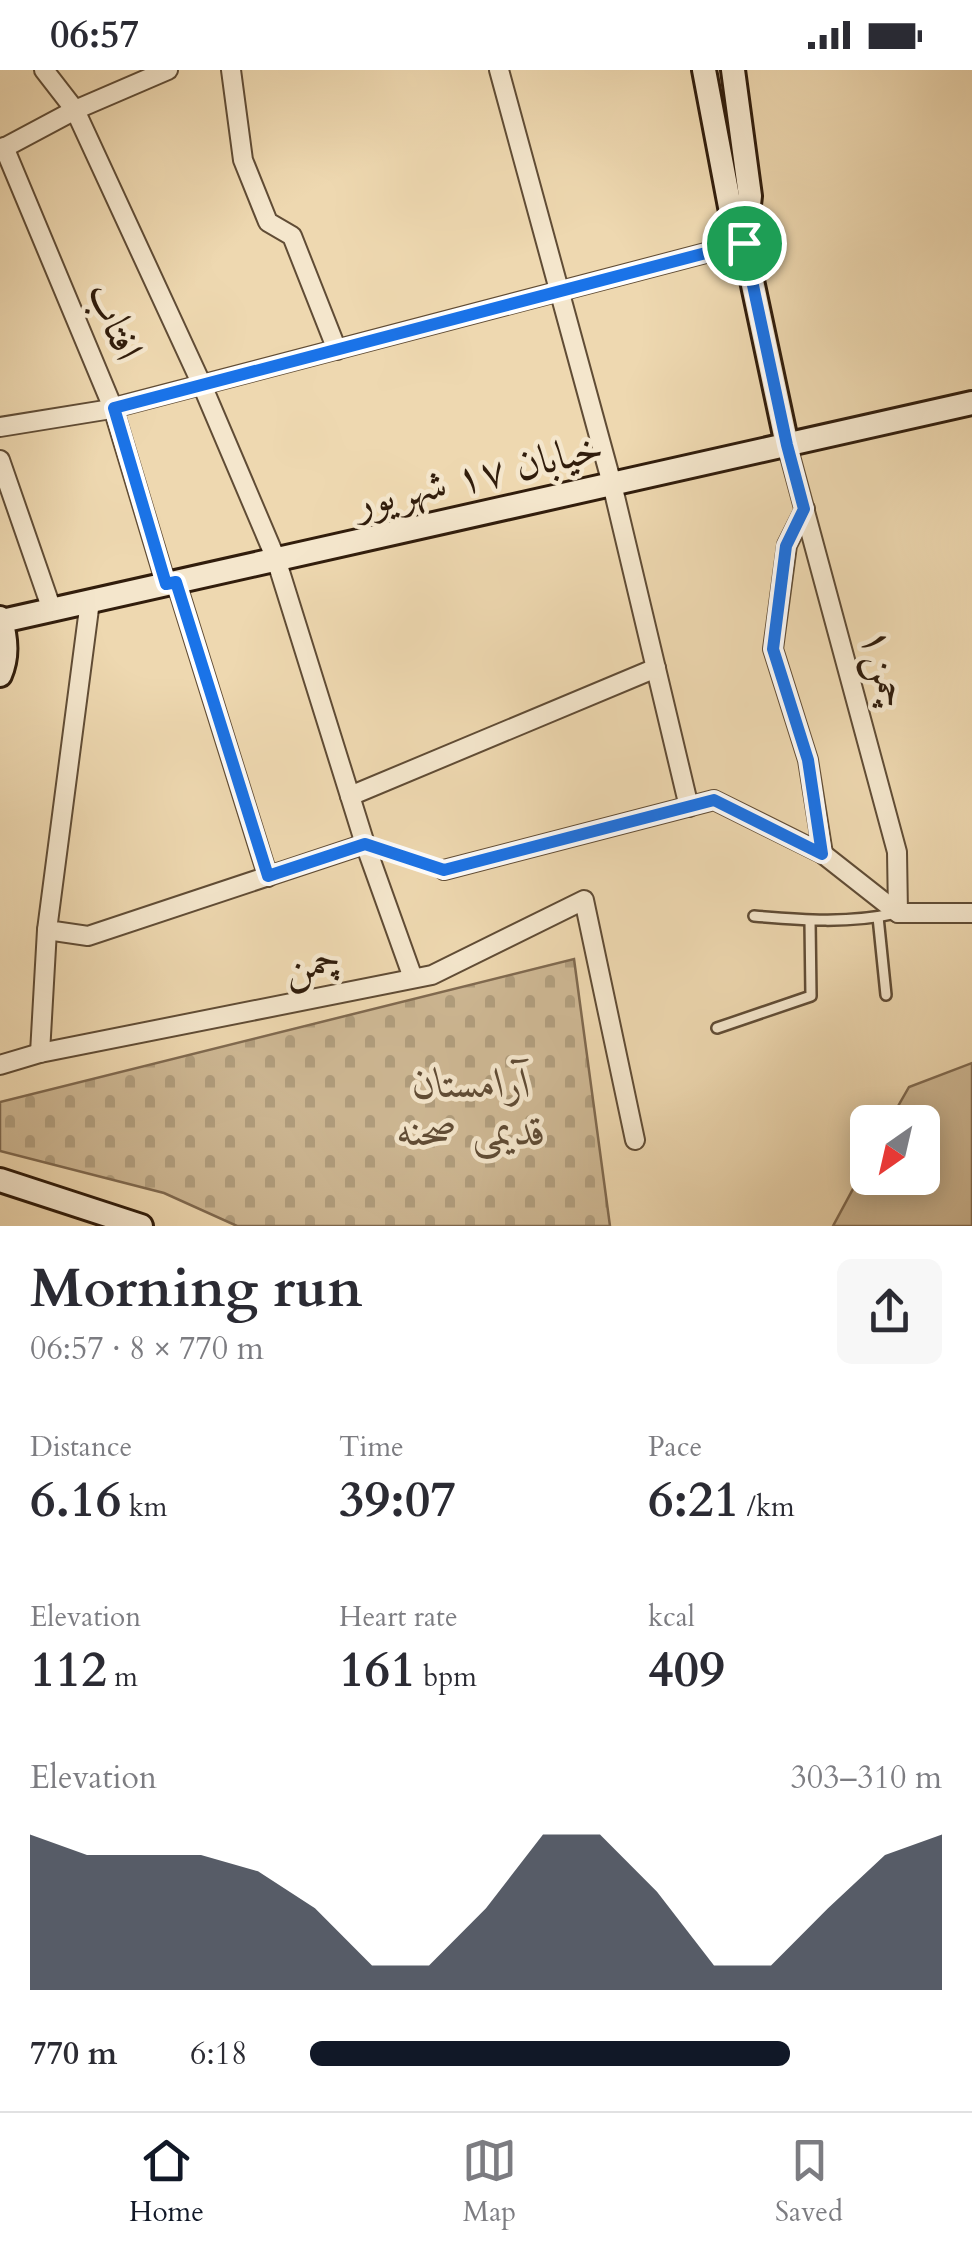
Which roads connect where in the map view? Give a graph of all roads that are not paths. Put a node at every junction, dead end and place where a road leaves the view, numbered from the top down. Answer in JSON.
{"nodes":[{"id":1,"x":44,"y":70,"type":"edge"},
{"id":2,"x":168,"y":70,"type":"edge"},
{"id":3,"x":231,"y":70,"type":"edge"},
{"id":4,"x":499,"y":70,"type":"edge"},
{"id":5,"x":704,"y":70,"type":"edge"},
{"id":6,"x":733,"y":70,"type":"edge"},
{"id":7,"x":76,"y":110,"type":"junction"},
{"id":8,"x":2,"y":148,"type":"edge"},
{"id":9,"x":744,"y":243,"type":"junction"},
{"id":10,"x":560,"y":292,"type":"junction"},
{"id":11,"x":337,"y":350,"type":"junction"},
{"id":12,"x":202,"y":385,"type":"junction"},
{"id":13,"x":972,"y":403,"type":"edge"},
{"id":14,"x":114,"y":408,"type":"junction"},
{"id":15,"x":0,"y":427,"type":"edge"},
{"id":16,"x":787,"y":445,"type":"junction"},
{"id":17,"x":0,"y":460,"type":"edge"},
{"id":18,"x":612,"y":484,"type":"junction"},
{"id":19,"x":804,"y":509,"type":"junction"},
{"id":20,"x":276,"y":560,"type":"junction"},
{"id":21,"x":171,"y":583,"type":"junction"},
{"id":22,"x":90,"y":601,"type":"junction"},
{"id":23,"x":52,"y":610,"type":"junction"},
{"id":24,"x":1,"y":620,"type":"edge"},
{"id":25,"x":656,"y":668,"type":"junction"},
{"id":26,"x":0,"y":676,"type":"edge"},
{"id":27,"x":350,"y":796,"type":"junction"},
{"id":28,"x":689,"y":807,"type":"junction"},
{"id":29,"x":365,"y":844,"type":"junction"},
{"id":30,"x":822,"y":854,"type":"junction"},
{"id":31,"x":444,"y":870,"type":"road end"},
{"id":32,"x":268,"y":876,"type":"junction"},
{"id":33,"x":898,"y":912,"type":"junction"},
{"id":34,"x":972,"y":913,"type":"edge"},
{"id":35,"x":754,"y":916,"type":"dead end"},
{"id":36,"x":878,"y":917,"type":"junction"},
{"id":37,"x":810,"y":921,"type":"junction"},
{"id":38,"x":48,"y":930,"type":"junction"},
{"id":39,"x":413,"y":978,"type":"junction"},
{"id":40,"x":886,"y":996,"type":"dead end"},
{"id":41,"x":717,"y":1028,"type":"dead end"},
{"id":42,"x":40,"y":1053,"type":"junction"},
{"id":43,"x":0,"y":1065,"type":"edge"},
{"id":44,"x":635,"y":1140,"type":"dead end"},
{"id":45,"x":0,"y":1180,"type":"edge"},
{"id":46,"x":142,"y":1226,"type":"edge"}],
"edges":[{"from":1,"to":7,"type":"street"},
{"from":2,"to":7,"type":"street"},
{"from":3,"to":11,"type":"street"},
{"from":4,"to":10,"type":"street"},
{"from":5,"to":9,"type":"street"},
{"from":6,"to":9,"type":"street"},
{"from":7,"to":8,"type":"street"},
{"from":7,"to":12,"type":"street"},
{"from":8,"to":14,"type":"street","name":"افتاب"},
{"from":9,"to":10,"type":"street"},
{"from":9,"to":16,"type":"street"},
{"from":10,"to":11,"type":"street"},
{"from":10,"to":18,"type":"street"},
{"from":11,"to":12,"type":"street"},
{"from":12,"to":14,"type":"street"},
{"from":12,"to":20,"type":"street"},
{"from":13,"to":16,"type":"street","name":"خیابان ۱۷ شهریور"},
{"from":14,"to":15,"type":"street"},
{"from":14,"to":21,"type":"street","name":"افتاب"},
{"from":16,"to":18,"type":"street","name":"خیابان ۱۷ شهریور"},
{"from":16,"to":19,"type":"street","name":"چمن۱"},
{"from":17,"to":23,"type":"street"},
{"from":18,"to":20,"type":"street","name":"خیابان ۱۷ شهریور"},
{"from":18,"to":25,"type":"street"},
{"from":19,"to":30,"type":"street"},
{"from":19,"to":33,"type":"street","name":"چمن۱"},
{"from":20,"to":21,"type":"street","name":"خیابان ۱۷ شهریور"},
{"from":20,"to":27,"type":"street"},
{"from":21,"to":22,"type":"street","name":"خیابان ۱۷ شهریور"},
{"from":21,"to":32,"type":"street","name":"افتاب"},
{"from":22,"to":23,"type":"street","name":"خیابان ۱۷ شهریور"},
{"from":22,"to":38,"type":"street"},
{"from":23,"to":24,"type":"street","name":"خیابان ۱۷ شهریور"},
{"from":24,"to":26,"type":"street"},
{"from":25,"to":27,"type":"street"},
{"from":25,"to":28,"type":"street"},
{"from":27,"to":29,"type":"street"},
{"from":28,"to":30,"type":"street"},
{"from":28,"to":31,"type":"street"},
{"from":29,"to":32,"type":"street"},
{"from":29,"to":39,"type":"street"},
{"from":30,"to":33,"type":"street"},
{"from":32,"to":38,"type":"street"},
{"from":33,"to":34,"type":"street"},
{"from":33,"to":36,"type":"lane"},
{"from":35,"to":37,"type":"lane"},
{"from":36,"to":37,"type":"lane"},
{"from":36,"to":40,"type":"lane"},
{"from":37,"to":41,"type":"lane"},
{"from":38,"to":42,"type":"street"},
{"from":39,"to":42,"type":"street","name":"چمن"},
{"from":39,"to":44,"type":"street","name":"چمن"},
{"from":42,"to":43,"type":"street","name":"چمن"},
{"from":45,"to":46,"type":"street"}]}
